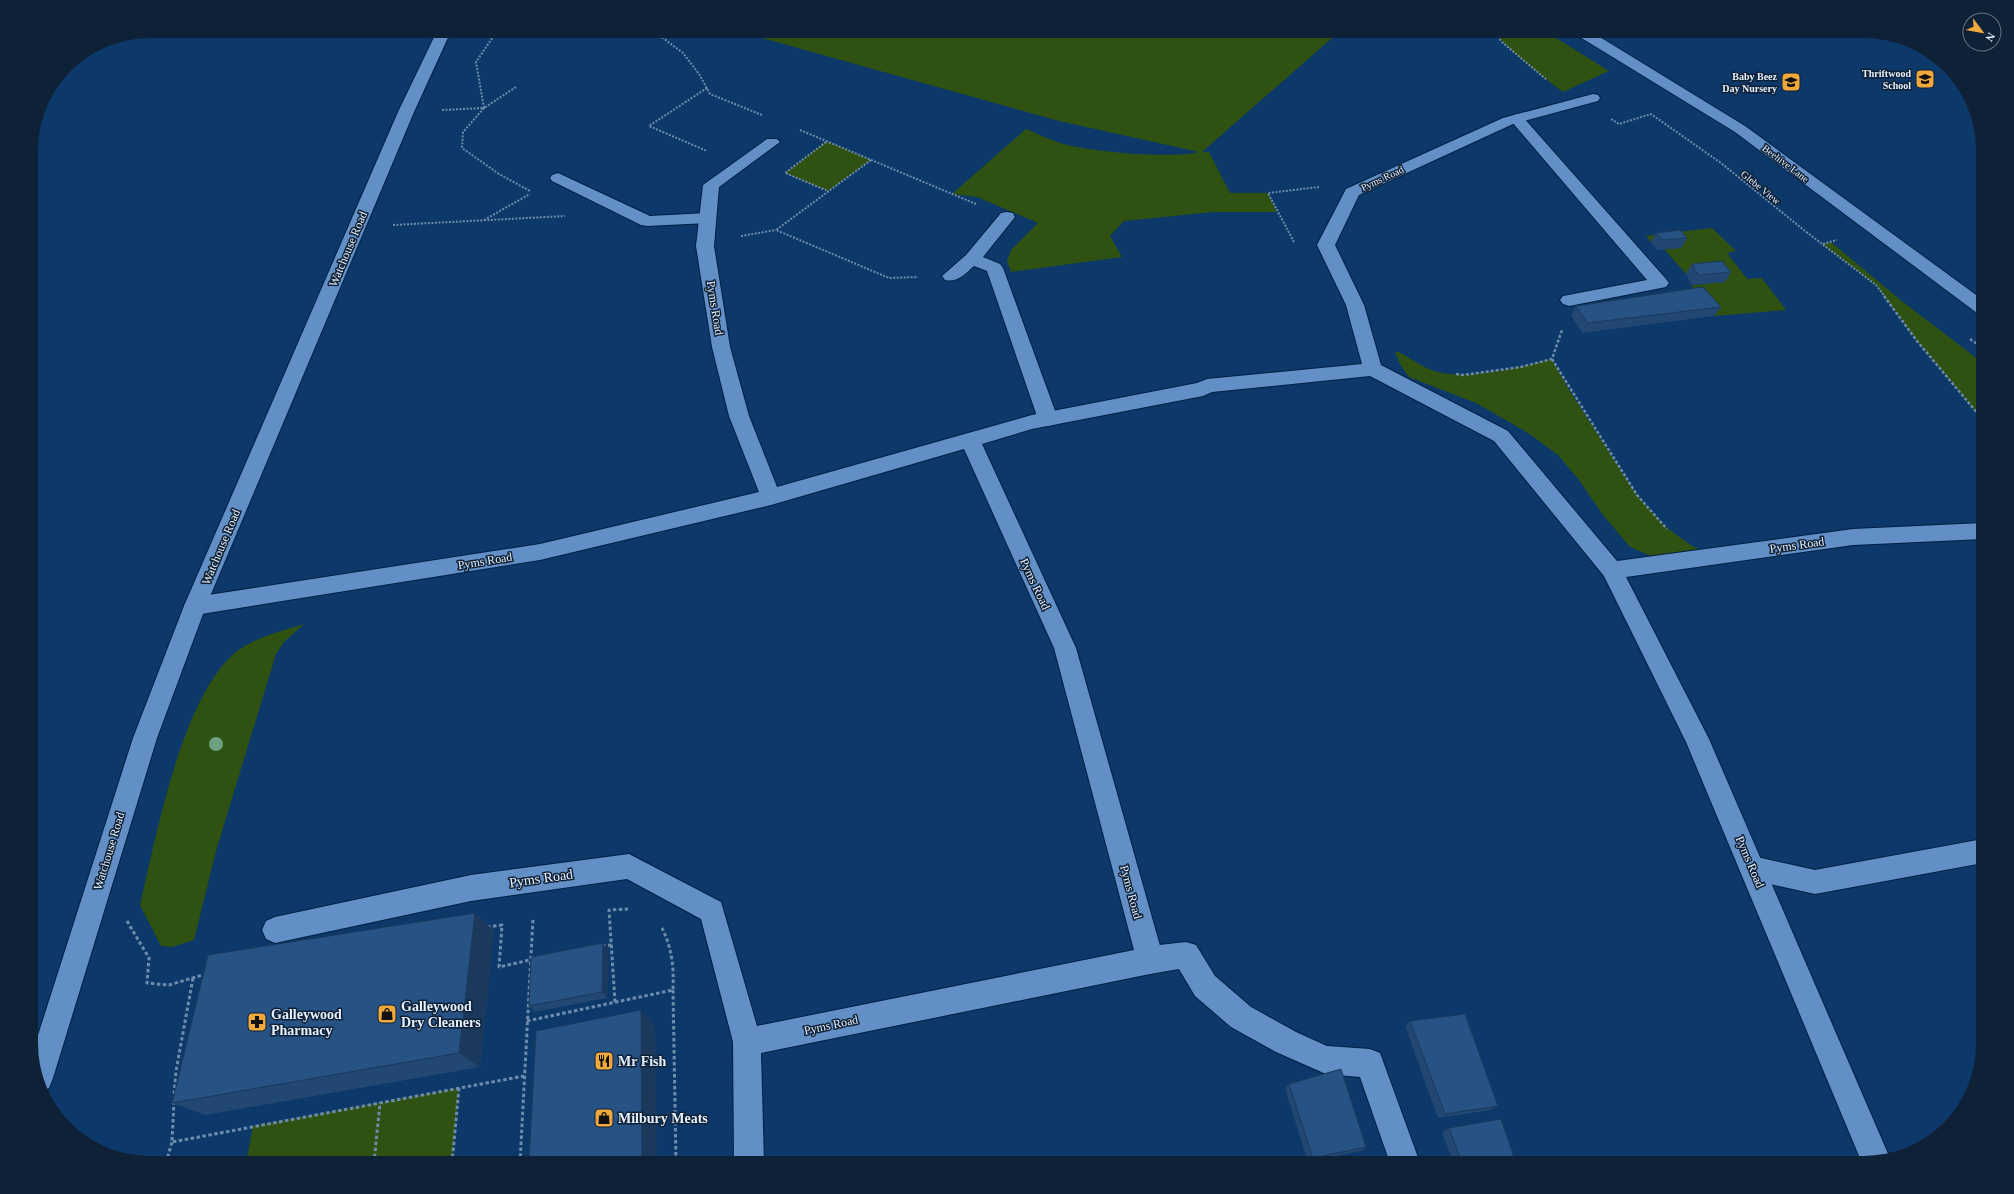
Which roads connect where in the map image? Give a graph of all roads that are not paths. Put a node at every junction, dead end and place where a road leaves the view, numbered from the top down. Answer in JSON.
{"nodes":[{"id":1,"x":441,"y":38,"type":"edge"},
{"id":2,"x":1591,"y":38,"type":"edge"},
{"id":3,"x":1586,"y":100,"type":"road end"},
{"id":4,"x":1517,"y":119,"type":"junction"},
{"id":5,"x":772,"y":142,"type":"road end"},
{"id":6,"x":558,"y":178,"type":"dead end"},
{"id":7,"x":1007,"y":217,"type":"road end"},
{"id":8,"x":708,"y":218,"type":"junction"},
{"id":9,"x":972,"y":259,"type":"junction"},
{"id":10,"x":951,"y":276,"type":"dead end"},
{"id":11,"x":1569,"y":300,"type":"road end"},
{"id":12,"x":1976,"y":304,"type":"edge"},
{"id":13,"x":1374,"y":369,"type":"junction"},
{"id":14,"x":1048,"y":419,"type":"junction"},
{"id":15,"x":970,"y":440,"type":"junction"},
{"id":16,"x":771,"y":497,"type":"junction"},
{"id":17,"x":1976,"y":531,"type":"edge"},
{"id":18,"x":1612,"y":570,"type":"junction"},
{"id":19,"x":196,"y":606,"type":"junction"},
{"id":20,"x":1976,"y":852,"type":"edge"},
{"id":21,"x":1752,"y":868,"type":"junction"},
{"id":22,"x":275,"y":930,"type":"dead end"},
{"id":23,"x":1150,"y":960,"type":"junction"},
{"id":24,"x":747,"y":1042,"type":"junction"},
{"id":25,"x":41,"y":1071,"type":"edge"},
{"id":26,"x":1874,"y":1155,"type":"edge"},
{"id":27,"x":749,"y":1156,"type":"edge"},
{"id":28,"x":1403,"y":1156,"type":"edge"}],
"edges":[{"from":1,"to":19,"type":"street","name":"Watchouse Road"},
{"from":2,"to":12,"type":"street","name":"Beehive Lane"},
{"from":3,"to":4,"type":"street","name":"Pyms Road"},
{"from":4,"to":11,"type":"street"},
{"from":4,"to":13,"type":"street","name":"Pyms Road"},
{"from":5,"to":8,"type":"street","name":"Pyms Road"},
{"from":6,"to":8,"type":"street"},
{"from":7,"to":9,"type":"street"},
{"from":8,"to":16,"type":"street","name":"Pyms Road"},
{"from":9,"to":10,"type":"street"},
{"from":9,"to":14,"type":"street"},
{"from":13,"to":14,"type":"street","name":"Pyms Road"},
{"from":13,"to":18,"type":"street","name":"Pyms Road"},
{"from":14,"to":15,"type":"street","name":"Pyms Road"},
{"from":15,"to":16,"type":"street","name":"Pyms Road"},
{"from":15,"to":23,"type":"street","name":"Pyms Road"},
{"from":16,"to":19,"type":"street","name":"Pyms Road"},
{"from":17,"to":18,"type":"street","name":"Pyms Road"},
{"from":18,"to":21,"type":"street","name":"Pyms Road"},
{"from":19,"to":25,"type":"street","name":"Watchouse Road"},
{"from":20,"to":21,"type":"street"},
{"from":21,"to":26,"type":"street","name":"Pyms Road"},
{"from":22,"to":24,"type":"street","name":"Pyms Road"},
{"from":23,"to":24,"type":"street","name":"Pyms Road"},
{"from":23,"to":28,"type":"street"},
{"from":24,"to":27,"type":"street","name":"Pyms Road"}]}
